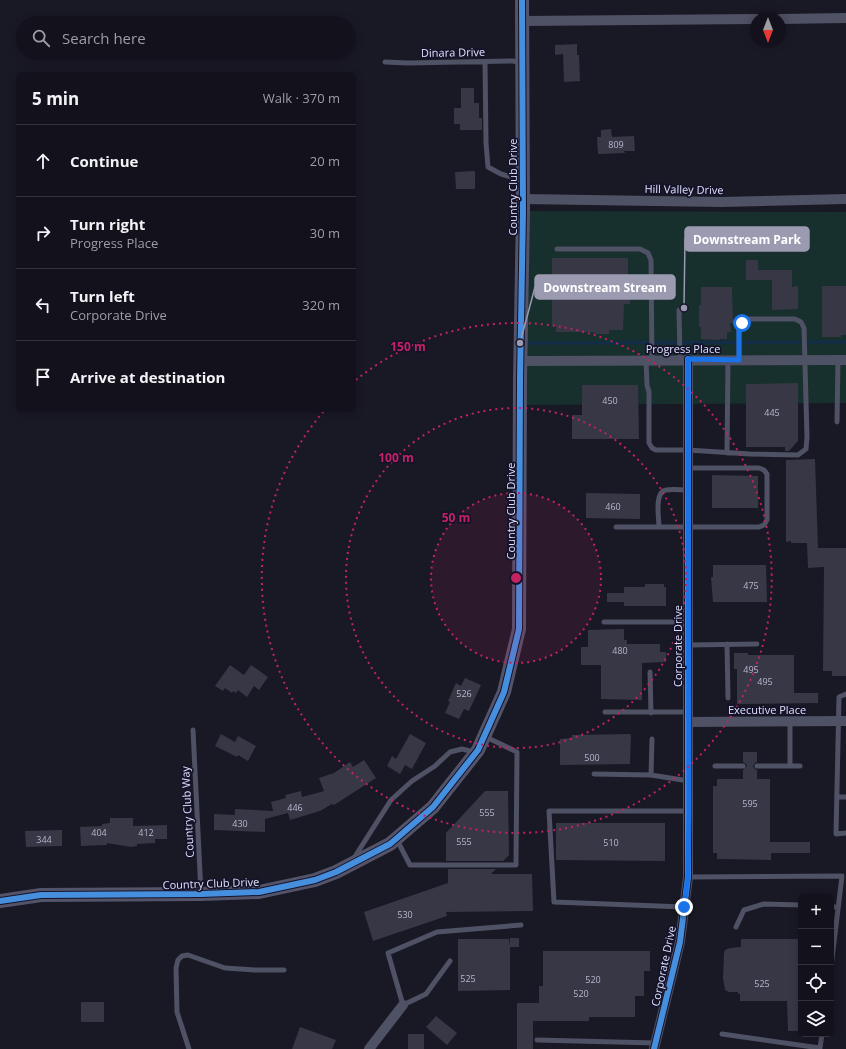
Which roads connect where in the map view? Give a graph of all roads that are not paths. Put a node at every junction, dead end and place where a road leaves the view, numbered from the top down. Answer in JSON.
{"nodes":[{"id":1,"x":522,"y":0,"type":"edge"},
{"id":2,"x":846,"y":18,"type":"edge"},
{"id":3,"x":750,"y":19,"type":"edge"},
{"id":4,"x":786,"y":19,"type":"edge"},
{"id":5,"x":522,"y":21,"type":"junction"},
{"id":6,"x":385,"y":62,"type":"dead end"},
{"id":7,"x":485,"y":62,"type":"junction"},
{"id":8,"x":522,"y":63,"type":"junction"},
{"id":9,"x":522,"y":180,"type":"junction"},
{"id":10,"x":522,"y":199,"type":"junction"},
{"id":11,"x":846,"y":199,"type":"edge"},
{"id":12,"x":557,"y":249,"type":"dead end"},
{"id":13,"x":679,"y":310,"type":"dead end"},
{"id":14,"x":684,"y":359,"type":"junction"},
{"id":15,"x":649,"y":360,"type":"junction"},
{"id":16,"x":728,"y":360,"type":"junction"},
{"id":17,"x":739,"y":360,"type":"junction"},
{"id":18,"x":805,"y":360,"type":"junction"},
{"id":19,"x":842,"y":360,"type":"edge"},
{"id":20,"x":520,"y":361,"type":"junction"},
{"id":21,"x":837,"y":422,"type":"dead end"},
{"id":22,"x":688,"y":450,"type":"junction"},
{"id":23,"x":726,"y":453,"type":"junction"},
{"id":24,"x":688,"y":468,"type":"junction"},
{"id":25,"x":688,"y":490,"type":"junction"},
{"id":26,"x":616,"y":527,"type":"dead end"},
{"id":27,"x":659,"y":527,"type":"junction"},
{"id":28,"x":688,"y":527,"type":"junction"},
{"id":29,"x":604,"y":622,"type":"dead end"},
{"id":30,"x":689,"y":622,"type":"junction"},
{"id":31,"x":726,"y":644,"type":"junction"},
{"id":32,"x":757,"y":644,"type":"dead end"},
{"id":33,"x":689,"y":645,"type":"junction"},
{"id":34,"x":650,"y":672,"type":"dead end"},
{"id":35,"x":846,"y":694,"type":"edge"},
{"id":36,"x":728,"y":698,"type":"dead end"},
{"id":37,"x":605,"y":712,"type":"dead end"},
{"id":38,"x":651,"y":712,"type":"junction"},
{"id":39,"x":689,"y":717,"type":"junction"},
{"id":40,"x":790,"y":721,"type":"junction"},
{"id":41,"x":842,"y":721,"type":"edge"},
{"id":42,"x":193,"y":730,"type":"dead end"},
{"id":43,"x":485,"y":737,"type":"junction"},
{"id":44,"x":652,"y":739,"type":"dead end"},
{"id":45,"x":476,"y":753,"type":"junction"},
{"id":46,"x":715,"y":766,"type":"dead end"},
{"id":47,"x":743,"y":766,"type":"dead end"},
{"id":48,"x":757,"y":766,"type":"dead end"},
{"id":49,"x":790,"y":766,"type":"junction"},
{"id":50,"x":800,"y":766,"type":"dead end"},
{"id":51,"x":594,"y":774,"type":"dead end"},
{"id":52,"x":651,"y":775,"type":"junction"},
{"id":53,"x":689,"y":781,"type":"junction"},
{"id":54,"x":837,"y":797,"type":"junction"},
{"id":55,"x":846,"y":797,"type":"edge"},
{"id":56,"x":689,"y":811,"type":"junction"},
{"id":57,"x":846,"y":833,"type":"edge"},
{"id":58,"x":396,"y":839,"type":"junction"},
{"id":59,"x":351,"y":864,"type":"junction"},
{"id":60,"x":688,"y":877,"type":"junction"},
{"id":61,"x":201,"y":894,"type":"junction"},
{"id":62,"x":0,"y":901,"type":"edge"},
{"id":63,"x":798,"y":905,"type":"edge"},
{"id":64,"x":834,"y":906,"type":"edge"},
{"id":65,"x":684,"y":907,"type":"junction"},
{"id":66,"x":838,"y":907,"type":"junction"},
{"id":67,"x":521,"y":925,"type":"dead end"},
{"id":68,"x":736,"y":927,"type":"dead end"},
{"id":69,"x":450,"y":961,"type":"dead end"},
{"id":70,"x":831,"y":965,"type":"edge"},
{"id":71,"x":284,"y":970,"type":"dead end"},
{"id":72,"x":403,"y":1005,"type":"junction"},
{"id":73,"x":722,"y":1034,"type":"dead end"},
{"id":74,"x":822,"y":1037,"type":"edge"},
{"id":75,"x":537,"y":1040,"type":"dead end"},
{"id":76,"x":655,"y":1046,"type":"edge"},
{"id":77,"x":189,"y":1049,"type":"edge"},
{"id":78,"x":369,"y":1049,"type":"edge"}],
"edges":[{"from":1,"to":5,"type":"street","name":"Country Club Drive"},
{"from":2,"to":4,"type":"street"},
{"from":3,"to":5,"type":"street"},
{"from":5,"to":8,"type":"street","name":"Country Club Drive"},
{"from":6,"to":7,"type":"lane","name":"Dinara Drive"},
{"from":7,"to":8,"type":"lane","name":"Dinara Drive"},
{"from":7,"to":9,"type":"lane"},
{"from":8,"to":9,"type":"street","name":"Country Club Drive"},
{"from":9,"to":10,"type":"street","name":"Country Club Drive"},
{"from":10,"to":11,"type":"street","name":"Hill Valley Drive"},
{"from":10,"to":20,"type":"street","name":"Country Club Drive"},
{"from":12,"to":15,"type":"lane"},
{"from":13,"to":14,"type":"lane"},
{"from":14,"to":15,"type":"street","name":"Progress Place"},
{"from":14,"to":16,"type":"street","name":"Progress Place"},
{"from":14,"to":22,"type":"street","name":"Corporate Drive"},
{"from":15,"to":20,"type":"street","name":"Progress Place"},
{"from":15,"to":22,"type":"lane"},
{"from":16,"to":17,"type":"street","name":"Progress Place"},
{"from":16,"to":23,"type":"lane"},
{"from":17,"to":18,"type":"street","name":"Progress Place"},
{"from":17,"to":18,"type":"lane"},
{"from":18,"to":19,"type":"street","name":"Progress Place"},
{"from":18,"to":23,"type":"lane"},
{"from":19,"to":21,"type":"lane"},
{"from":20,"to":43,"type":"street","name":"Country Club Drive"},
{"from":22,"to":23,"type":"lane"},
{"from":22,"to":24,"type":"street","name":"Corporate Drive"},
{"from":24,"to":25,"type":"street","name":"Corporate Drive"},
{"from":24,"to":28,"type":"lane"},
{"from":25,"to":27,"type":"lane"},
{"from":25,"to":28,"type":"street","name":"Corporate Drive"},
{"from":26,"to":27,"type":"lane"},
{"from":27,"to":28,"type":"lane"},
{"from":28,"to":30,"type":"street","name":"Corporate Drive"},
{"from":29,"to":30,"type":"lane"},
{"from":30,"to":33,"type":"street","name":"Corporate Drive"},
{"from":31,"to":32,"type":"lane"},
{"from":31,"to":33,"type":"lane"},
{"from":31,"to":36,"type":"lane"},
{"from":33,"to":39,"type":"street","name":"Corporate Drive"},
{"from":34,"to":38,"type":"lane"},
{"from":35,"to":41,"type":"lane"},
{"from":37,"to":38,"type":"lane"},
{"from":38,"to":39,"type":"lane"},
{"from":39,"to":40,"type":"street","name":"Executive Place"},
{"from":39,"to":53,"type":"street","name":"Corporate Drive"},
{"from":40,"to":41,"type":"street","name":"Executive Place"},
{"from":40,"to":49,"type":"lane"},
{"from":41,"to":54,"type":"lane"},
{"from":42,"to":61,"type":"lane","name":"Country Club Way"},
{"from":43,"to":45,"type":"street","name":"Country Club Drive"},
{"from":43,"to":58,"type":"lane"},
{"from":44,"to":52,"type":"lane"},
{"from":45,"to":58,"type":"street","name":"Country Club Drive"},
{"from":45,"to":59,"type":"lane"},
{"from":46,"to":47,"type":"lane"},
{"from":48,"to":49,"type":"lane"},
{"from":49,"to":50,"type":"lane"},
{"from":51,"to":52,"type":"lane"},
{"from":52,"to":53,"type":"lane"},
{"from":53,"to":56,"type":"street","name":"Corporate Drive"},
{"from":54,"to":55,"type":"lane"},
{"from":54,"to":57,"type":"lane"},
{"from":56,"to":60,"type":"street","name":"Corporate Drive"},
{"from":56,"to":65,"type":"lane"},
{"from":58,"to":59,"type":"street","name":"Country Club Drive"},
{"from":59,"to":61,"type":"street","name":"Country Club Drive"},
{"from":60,"to":65,"type":"street","name":"Corporate Drive"},
{"from":60,"to":66,"type":"lane"},
{"from":61,"to":62,"type":"street","name":"Country Club Drive"},
{"from":63,"to":68,"type":"lane"},
{"from":64,"to":66,"type":"lane"},
{"from":65,"to":76,"type":"street","name":"Corporate Drive"},
{"from":66,"to":70,"type":"lane"},
{"from":67,"to":72,"type":"lane"},
{"from":69,"to":72,"type":"lane"},
{"from":71,"to":77,"type":"lane"},
{"from":72,"to":78,"type":"street"},
{"from":73,"to":74,"type":"lane"},
{"from":75,"to":76,"type":"lane"}]}
